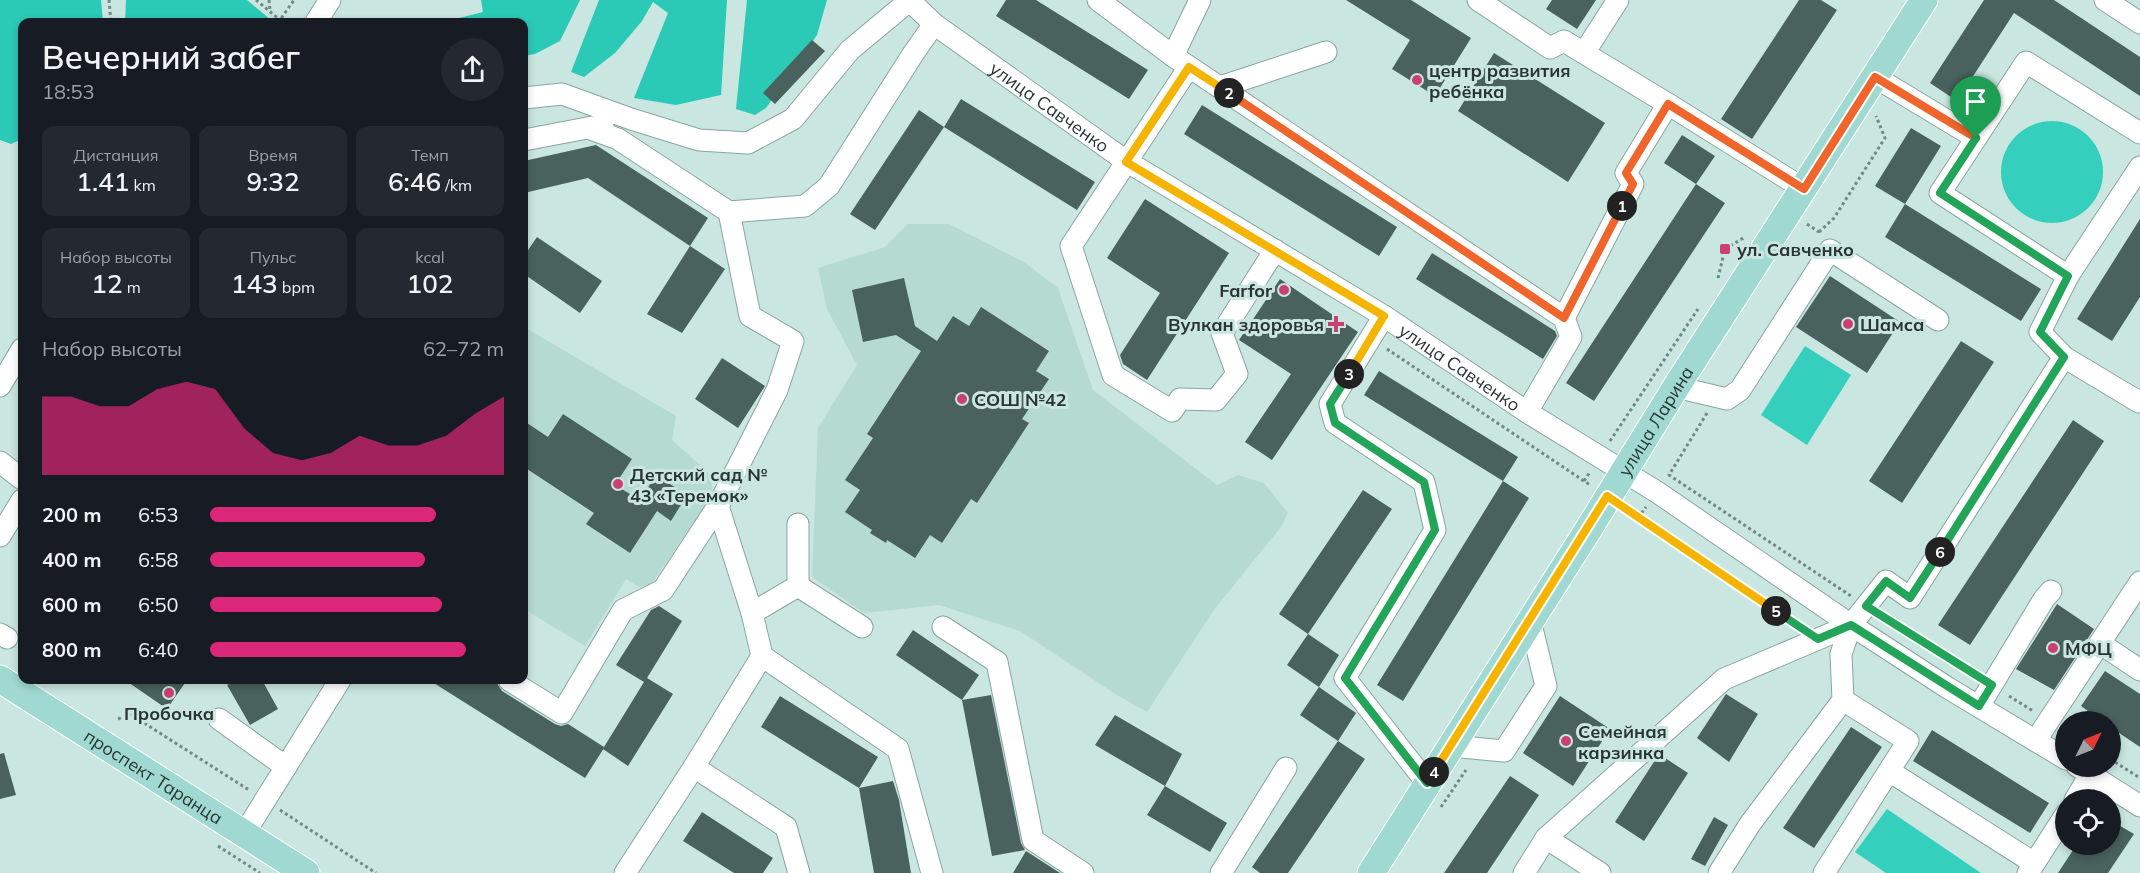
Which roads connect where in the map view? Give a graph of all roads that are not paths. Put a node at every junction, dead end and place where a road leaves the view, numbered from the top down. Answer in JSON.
{"nodes":[{"id":1,"x":330,"y":0,"type":"edge"},
{"id":2,"x":909,"y":0,"type":"edge"},
{"id":3,"x":1098,"y":0,"type":"edge"},
{"id":4,"x":1200,"y":0,"type":"edge"},
{"id":5,"x":1478,"y":0,"type":"edge"},
{"id":6,"x":1618,"y":0,"type":"edge"},
{"id":7,"x":1924,"y":0,"type":"edge"},
{"id":8,"x":2105,"y":0,"type":"edge"},
{"id":9,"x":319,"y":18,"type":"edge"},
{"id":10,"x":2140,"y":23,"type":"edge"},
{"id":11,"x":934,"y":24,"type":"junction"},
{"id":12,"x":1326,"y":52,"type":"dead end"},
{"id":13,"x":1584,"y":53,"type":"junction"},
{"id":14,"x":1181,"y":62,"type":"junction"},
{"id":15,"x":1883,"y":83,"type":"junction"},
{"id":16,"x":1220,"y":87,"type":"junction"},
{"id":17,"x":528,"y":98,"type":"edge"},
{"id":18,"x":1668,"y":104,"type":"junction"},
{"id":19,"x":631,"y":119,"type":"junction"},
{"id":20,"x":588,"y":128,"type":"junction"},
{"id":21,"x":2140,"y":133,"type":"edge"},
{"id":22,"x":1976,"y":138,"type":"junction"},
{"id":23,"x":528,"y":139,"type":"edge"},
{"id":24,"x":1126,"y":162,"type":"junction"},
{"id":25,"x":2140,"y":167,"type":"edge"},
{"id":26,"x":1804,"y":189,"type":"junction"},
{"id":27,"x":729,"y":212,"type":"junction"},
{"id":28,"x":1275,"y":250,"type":"junction"},
{"id":29,"x":2068,"y":276,"type":"junction"},
{"id":30,"x":1384,"y":316,"type":"junction"},
{"id":31,"x":1564,"y":318,"type":"junction"},
{"id":32,"x":1938,"y":320,"type":"dead end"},
{"id":33,"x":18,"y":356,"type":"edge"},
{"id":34,"x":2064,"y":357,"type":"junction"},
{"id":35,"x":0,"y":386,"type":"edge"},
{"id":36,"x":1676,"y":387,"type":"junction"},
{"id":37,"x":2140,"y":400,"type":"edge"},
{"id":38,"x":1527,"y":412,"type":"junction"},
{"id":39,"x":0,"y":462,"type":"edge"},
{"id":40,"x":1624,"y":472,"type":"junction"},
{"id":41,"x":18,"y":476,"type":"edge"},
{"id":42,"x":718,"y":506,"type":"junction"},
{"id":43,"x":18,"y":507,"type":"edge"},
{"id":44,"x":798,"y":524,"type":"dead end"},
{"id":45,"x":0,"y":536,"type":"edge"},
{"id":46,"x":2140,"y":582,"type":"edge"},
{"id":47,"x":798,"y":586,"type":"junction"},
{"id":48,"x":2051,"y":591,"type":"dead end"},
{"id":49,"x":752,"y":613,"type":"junction"},
{"id":50,"x":1530,"y":620,"type":"junction"},
{"id":51,"x":1851,"y":625,"type":"junction"},
{"id":52,"x":862,"y":627,"type":"dead end"},
{"id":53,"x":943,"y":627,"type":"dead end"},
{"id":54,"x":2101,"y":644,"type":"junction"},
{"id":55,"x":762,"y":656,"type":"junction"},
{"id":56,"x":2140,"y":670,"type":"edge"},
{"id":57,"x":0,"y":679,"type":"edge"},
{"id":58,"x":338,"y":684,"type":"edge"},
{"id":59,"x":515,"y":684,"type":"edge"},
{"id":60,"x":1843,"y":700,"type":"junction"},
{"id":61,"x":1979,"y":706,"type":"junction"},
{"id":62,"x":219,"y":719,"type":"dead end"},
{"id":63,"x":2036,"y":740,"type":"junction"},
{"id":64,"x":1451,"y":746,"type":"junction"},
{"id":65,"x":2055,"y":752,"type":"edge"},
{"id":66,"x":286,"y":767,"type":"junction"},
{"id":67,"x":694,"y":767,"type":"junction"},
{"id":68,"x":1286,"y":768,"type":"dead end"},
{"id":69,"x":1889,"y":771,"type":"junction"},
{"id":70,"x":2094,"y":777,"type":"edge"},
{"id":71,"x":1427,"y":783,"type":"junction"},
{"id":72,"x":2140,"y":806,"type":"edge"},
{"id":73,"x":2055,"y":831,"type":"edge"},
{"id":74,"x":244,"y":834,"type":"junction"},
{"id":75,"x":1546,"y":838,"type":"junction"},
{"id":76,"x":2031,"y":868,"type":"edge"},
{"id":77,"x":306,"y":873,"type":"edge"},
{"id":78,"x":625,"y":873,"type":"edge"},
{"id":79,"x":799,"y":873,"type":"edge"},
{"id":80,"x":932,"y":873,"type":"edge"},
{"id":81,"x":1083,"y":873,"type":"edge"},
{"id":82,"x":1221,"y":873,"type":"edge"},
{"id":83,"x":1371,"y":873,"type":"edge"},
{"id":84,"x":1524,"y":873,"type":"edge"},
{"id":85,"x":1600,"y":873,"type":"edge"},
{"id":86,"x":1719,"y":873,"type":"edge"},
{"id":87,"x":1824,"y":873,"type":"edge"}],
"edges":[{"from":1,"to":9,"type":"street"},
{"from":2,"to":11,"type":"street","name":"улица Савченко"},
{"from":2,"to":19,"type":"street"},
{"from":3,"to":14,"type":"street"},
{"from":4,"to":14,"type":"street"},
{"from":5,"to":13,"type":"street"},
{"from":6,"to":13,"type":"street"},
{"from":7,"to":15,"type":"main road","name":"улица Ларина"},
{"from":8,"to":10,"type":"street"},
{"from":11,"to":24,"type":"street","name":"улица Савченко"},
{"from":11,"to":27,"type":"street"},
{"from":12,"to":16,"type":"street"},
{"from":13,"to":18,"type":"street"},
{"from":14,"to":16,"type":"street"},
{"from":14,"to":24,"type":"street"},
{"from":15,"to":22,"type":"street"},
{"from":15,"to":26,"type":"main road","name":"улица Ларина"},
{"from":16,"to":31,"type":"street"},
{"from":17,"to":19,"type":"street"},
{"from":18,"to":26,"type":"street"},
{"from":18,"to":31,"type":"street"},
{"from":19,"to":20,"type":"street"},
{"from":20,"to":23,"type":"street"},
{"from":20,"to":27,"type":"street"},
{"from":21,"to":22,"type":"street"},
{"from":22,"to":29,"type":"street"},
{"from":24,"to":28,"type":"street","name":"улица Савченко"},
{"from":24,"to":28,"type":"street"},
{"from":25,"to":29,"type":"street"},
{"from":26,"to":36,"type":"main road","name":"улица Ларина"},
{"from":27,"to":42,"type":"street"},
{"from":28,"to":30,"type":"street","name":"улица Савченко"},
{"from":29,"to":34,"type":"street"},
{"from":30,"to":38,"type":"street","name":"улица Савченко"},
{"from":30,"to":71,"type":"street"},
{"from":31,"to":38,"type":"street"},
{"from":32,"to":36,"type":"street"},
{"from":33,"to":35,"type":"street"},
{"from":34,"to":37,"type":"street"},
{"from":34,"to":51,"type":"street"},
{"from":36,"to":40,"type":"main road","name":"улица Ларина"},
{"from":38,"to":40,"type":"street","name":"улица Савченко"},
{"from":39,"to":41,"type":"street"},
{"from":40,"to":50,"type":"main road","name":"улица Ларина"},
{"from":40,"to":51,"type":"street","name":"улица Савченко"},
{"from":42,"to":49,"type":"street"},
{"from":42,"to":59,"type":"street"},
{"from":43,"to":45,"type":"street"},
{"from":44,"to":47,"type":"street"},
{"from":46,"to":54,"type":"street"},
{"from":47,"to":49,"type":"street"},
{"from":47,"to":52,"type":"street"},
{"from":48,"to":61,"type":"street"},
{"from":49,"to":55,"type":"street"},
{"from":50,"to":64,"type":"main road","name":"улица Ларина"},
{"from":50,"to":64,"type":"street"},
{"from":51,"to":60,"type":"street"},
{"from":51,"to":61,"type":"street","name":"улица Савченко"},
{"from":51,"to":75,"type":"street"},
{"from":53,"to":81,"type":"street"},
{"from":54,"to":56,"type":"street"},
{"from":54,"to":63,"type":"street"},
{"from":55,"to":67,"type":"street"},
{"from":55,"to":80,"type":"street"},
{"from":57,"to":74,"type":"main road","name":"проспект Таранца"},
{"from":58,"to":66,"type":"street"},
{"from":60,"to":69,"type":"street"},
{"from":60,"to":86,"type":"street"},
{"from":61,"to":63,"type":"street","name":"улица Савченко"},
{"from":62,"to":66,"type":"street"},
{"from":63,"to":65,"type":"street","name":"улица Савченко"},
{"from":64,"to":71,"type":"main road","name":"улица Ларина"},
{"from":66,"to":74,"type":"street"},
{"from":67,"to":78,"type":"street"},
{"from":67,"to":79,"type":"street"},
{"from":68,"to":82,"type":"street"},
{"from":69,"to":76,"type":"street"},
{"from":69,"to":87,"type":"street"},
{"from":70,"to":72,"type":"street"},
{"from":71,"to":83,"type":"main road","name":"улица Ларина"},
{"from":73,"to":76,"type":"street"},
{"from":74,"to":77,"type":"main road","name":"проспект Таранца"},
{"from":75,"to":84,"type":"street"},
{"from":75,"to":85,"type":"street"}]}
